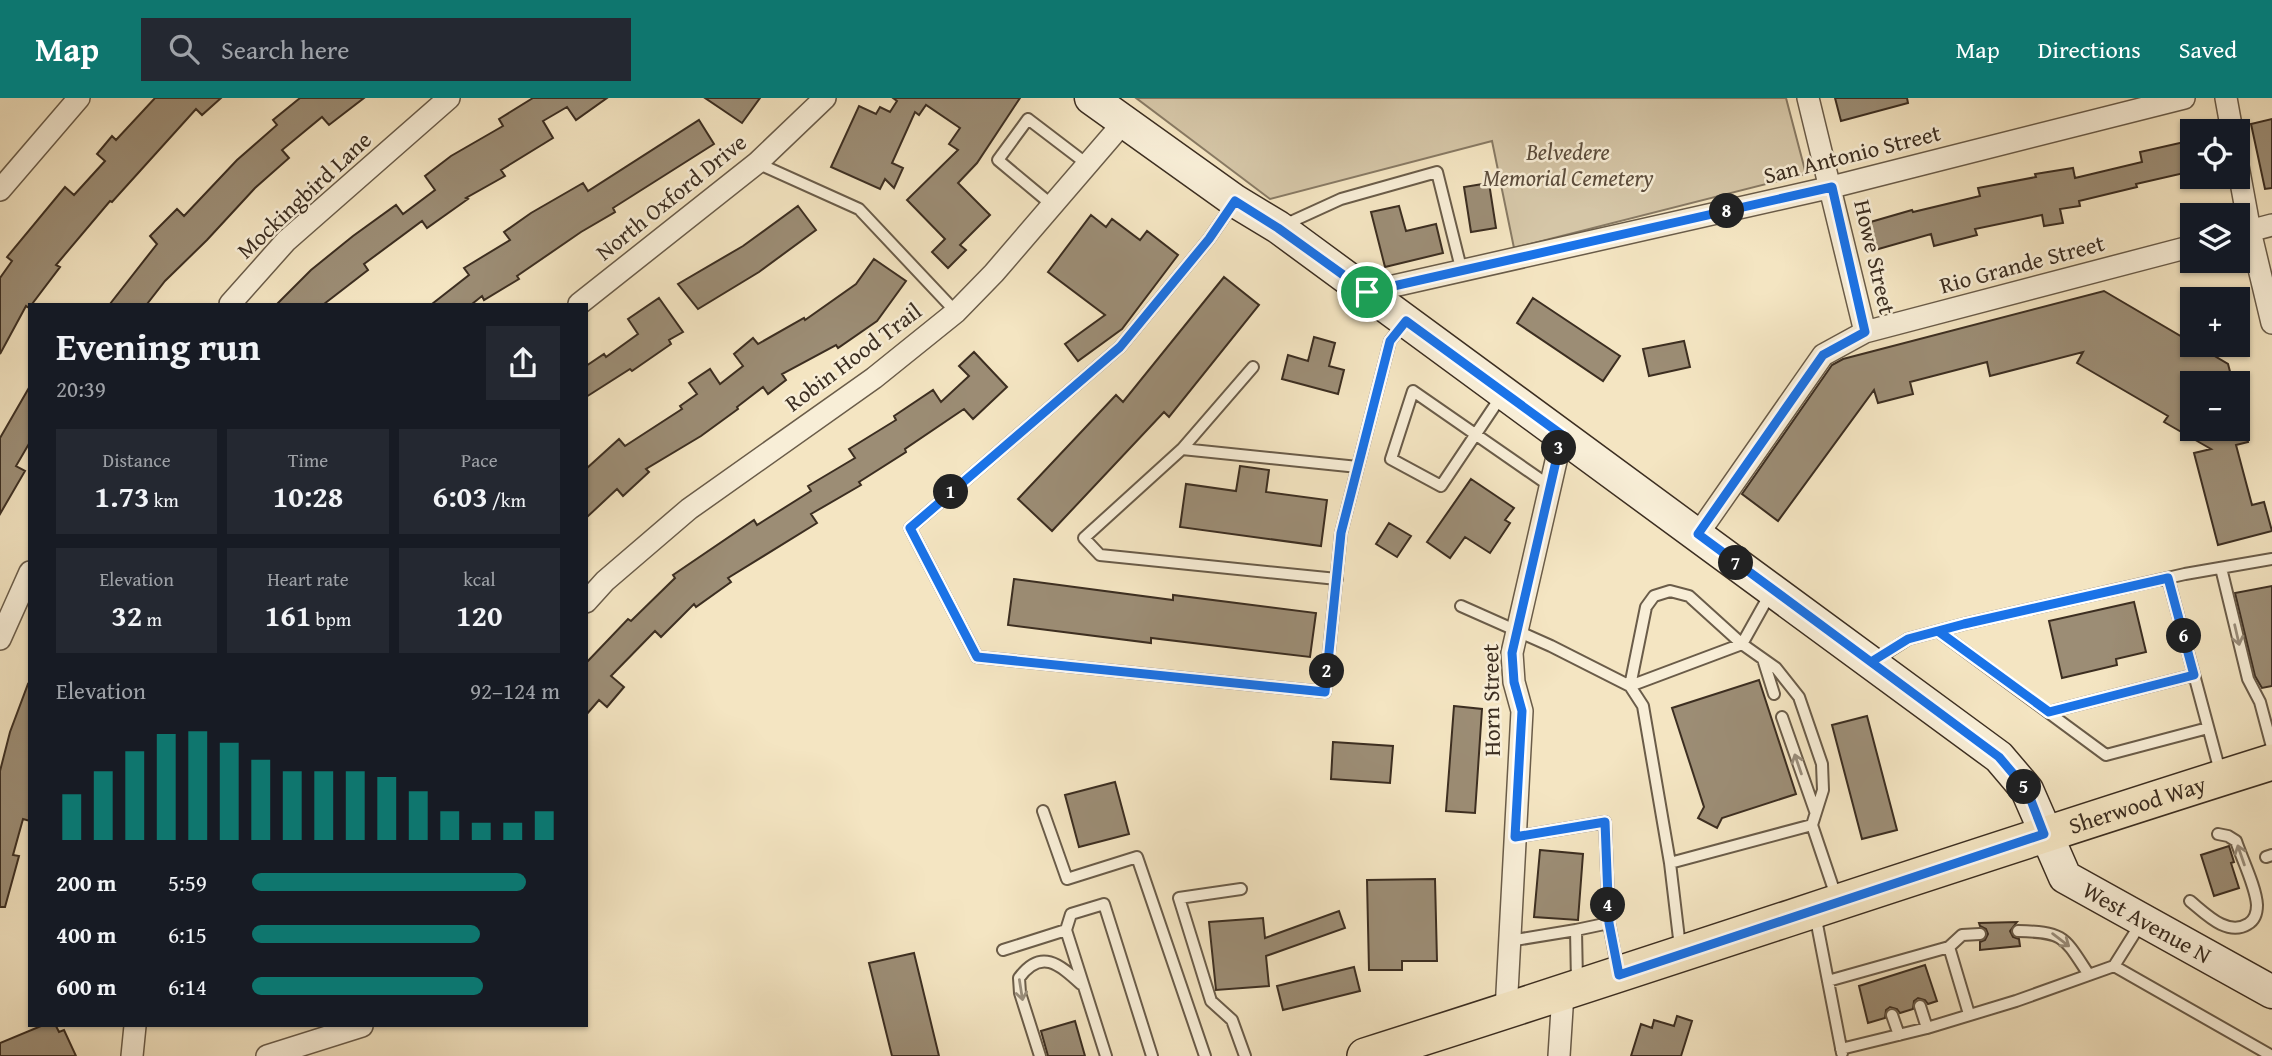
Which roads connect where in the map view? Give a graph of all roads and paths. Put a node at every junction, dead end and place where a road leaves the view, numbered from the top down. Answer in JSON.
{"nodes":[{"id":1,"x":79,"y":98,"type":"edge"},
{"id":2,"x":449,"y":98,"type":"edge"},
{"id":3,"x":825,"y":98,"type":"edge"},
{"id":4,"x":1091,"y":98,"type":"edge"},
{"id":5,"x":1808,"y":98,"type":"edge"},
{"id":6,"x":2184,"y":98,"type":"edge"},
{"id":7,"x":2226,"y":98,"type":"edge"},
{"id":8,"x":2230,"y":119,"type":"edge"},
{"id":9,"x":1123,"y":123,"type":"junction"},
{"id":10,"x":757,"y":163,"type":"junction"},
{"id":11,"x":1087,"y":164,"type":"junction"},
{"id":12,"x":1832,"y":187,"type":"junction"},
{"id":13,"x":0,"y":190,"type":"edge"},
{"id":14,"x":1235,"y":201,"type":"junction"},
{"id":15,"x":1052,"y":205,"type":"junction"},
{"id":16,"x":2272,"y":225,"type":"edge"},
{"id":17,"x":1278,"y":228,"type":"junction"},
{"id":18,"x":2250,"y":230,"type":"edge"},
{"id":19,"x":2180,"y":249,"type":"edge"},
{"id":20,"x":2250,"y":252,"type":"edge"},
{"id":21,"x":1461,"y":272,"type":"junction"},
{"id":22,"x":1367,"y":292,"type":"junction"},
{"id":23,"x":231,"y":303,"type":"edge"},
{"id":24,"x":580,"y":303,"type":"edge"},
{"id":25,"x":956,"y":312,"type":"junction"},
{"id":26,"x":1406,"y":321,"type":"junction"},
{"id":27,"x":2272,"y":323,"type":"edge"},
{"id":28,"x":1865,"y":332,"type":"junction"},
{"id":29,"x":1253,"y":367,"type":"dead end"},
{"id":30,"x":1504,"y":393,"type":"junction"},
{"id":31,"x":1475,"y":435,"type":"junction"},
{"id":32,"x":1562,"y":435,"type":"junction"},
{"id":33,"x":1182,"y":449,"type":"junction"},
{"id":34,"x":1358,"y":467,"type":"junction"},
{"id":35,"x":1550,"y":486,"type":"junction"},
{"id":36,"x":1698,"y":534,"type":"junction"},
{"id":37,"x":2272,"y":559,"type":"edge"},
{"id":38,"x":2221,"y":568,"type":"junction"},
{"id":39,"x":28,"y":576,"type":"edge"},
{"id":40,"x":2168,"y":578,"type":"junction"},
{"id":41,"x":1337,"y":579,"type":"junction"},
{"id":42,"x":1773,"y":589,"type":"junction"},
{"id":43,"x":588,"y":600,"type":"edge"},
{"id":44,"x":1461,"y":606,"type":"dead end"},
{"id":45,"x":1516,"y":631,"type":"junction"},
{"id":46,"x":1938,"y":631,"type":"junction"},
{"id":47,"x":0,"y":639,"type":"edge"},
{"id":48,"x":1742,"y":644,"type":"junction"},
{"id":49,"x":1763,"y":659,"type":"junction"},
{"id":50,"x":1871,"y":662,"type":"junction"},
{"id":51,"x":2194,"y":675,"type":"junction"},
{"id":52,"x":1630,"y":686,"type":"junction"},
{"id":53,"x":1774,"y":694,"type":"dead end"},
{"id":54,"x":2049,"y":712,"type":"junction"},
{"id":55,"x":1782,"y":717,"type":"dead end"},
{"id":56,"x":2208,"y":729,"type":"junction"},
{"id":57,"x":2272,"y":747,"type":"edge"},
{"id":58,"x":2272,"y":762,"type":"edge"},
{"id":59,"x":2221,"y":778,"type":"junction"},
{"id":60,"x":1043,"y":811,"type":"dead end"},
{"id":61,"x":1815,"y":811,"type":"junction"},
{"id":62,"x":1812,"y":825,"type":"junction"},
{"id":63,"x":2044,"y":834,"type":"junction"},
{"id":64,"x":2218,"y":834,"type":"dead end"},
{"id":65,"x":1515,"y":837,"type":"junction"},
{"id":66,"x":1670,"y":863,"type":"junction"},
{"id":67,"x":1241,"y":889,"type":"dead end"},
{"id":68,"x":2190,"y":901,"type":"dead end"},
{"id":69,"x":1826,"y":906,"type":"junction"},
{"id":70,"x":2143,"y":920,"type":"junction"},
{"id":71,"x":1609,"y":923,"type":"junction"},
{"id":72,"x":1066,"y":930,"type":"junction"},
{"id":73,"x":1577,"y":930,"type":"junction"},
{"id":74,"x":2018,"y":931,"type":"dead end"},
{"id":75,"x":1980,"y":934,"type":"dead end"},
{"id":76,"x":1509,"y":941,"type":"junction"},
{"id":77,"x":1949,"y":947,"type":"junction"},
{"id":78,"x":1003,"y":950,"type":"dead end"},
{"id":79,"x":1681,"y":954,"type":"junction"},
{"id":80,"x":2114,"y":966,"type":"junction"},
{"id":81,"x":1877,"y":967,"type":"junction"},
{"id":82,"x":1619,"y":975,"type":"junction"},
{"id":83,"x":2089,"y":975,"type":"junction"},
{"id":84,"x":1880,"y":979,"type":"dead end"},
{"id":85,"x":1828,"y":981,"type":"junction"},
{"id":86,"x":1083,"y":985,"type":"junction"},
{"id":87,"x":1570,"y":991,"type":"junction"},
{"id":88,"x":2272,"y":992,"type":"edge"},
{"id":89,"x":1920,"y":1006,"type":"dead end"},
{"id":90,"x":1506,"y":1011,"type":"junction"},
{"id":91,"x":1969,"y":1014,"type":"junction"},
{"id":92,"x":1892,"y":1015,"type":"dead end"},
{"id":93,"x":135,"y":1027,"type":"edge"},
{"id":94,"x":359,"y":1027,"type":"edge"},
{"id":95,"x":1927,"y":1028,"type":"junction"},
{"id":96,"x":1899,"y":1035,"type":"junction"},
{"id":97,"x":1842,"y":1053,"type":"edge"},
{"id":98,"x":132,"y":1056,"type":"edge"},
{"id":99,"x":267,"y":1056,"type":"edge"},
{"id":100,"x":1040,"y":1056,"type":"edge"},
{"id":101,"x":1106,"y":1056,"type":"edge"},
{"id":102,"x":1152,"y":1056,"type":"edge"},
{"id":103,"x":1205,"y":1056,"type":"edge"},
{"id":104,"x":1245,"y":1056,"type":"edge"},
{"id":105,"x":1365,"y":1056,"type":"edge"},
{"id":106,"x":1559,"y":1056,"type":"edge"},
{"id":107,"x":2272,"y":1056,"type":"edge"}],
"edges":[{"from":1,"to":13,"type":"street"},
{"from":2,"to":23,"type":"street","name":"Mockingbird Lane"},
{"from":3,"to":10,"type":"street","name":"North Oxford Drive"},
{"from":4,"to":9,"type":"main road","name":"West Avenue N"},
{"from":5,"to":12,"type":"street","name":"Howe Street"},
{"from":6,"to":12,"type":"street","name":"San Antonio Street"},
{"from":7,"to":8,"type":"street"},
{"from":9,"to":11,"type":"street","name":"Robin Hood Trail"},
{"from":9,"to":14,"type":"main road","name":"West Avenue N"},
{"from":10,"to":24,"type":"street","name":"North Oxford Drive"},
{"from":10,"to":25,"type":"lane"},
{"from":11,"to":15,"type":"street","name":"Robin Hood Trail"},
{"from":11,"to":15,"type":"lane"},
{"from":12,"to":21,"type":"street","name":"San Antonio Street"},
{"from":12,"to":28,"type":"street","name":"Howe Street"},
{"from":14,"to":17,"type":"main road","name":"West Avenue N"},
{"from":14,"to":41,"type":"lane"},
{"from":15,"to":25,"type":"street","name":"Robin Hood Trail"},
{"from":16,"to":18,"type":"street"},
{"from":17,"to":21,"type":"lane"},
{"from":17,"to":22,"type":"main road","name":"West Avenue N"},
{"from":19,"to":28,"type":"street","name":"Rio Grande Street"},
{"from":20,"to":27,"type":"street"},
{"from":21,"to":22,"type":"street","name":"San Antonio Street"},
{"from":22,"to":26,"type":"main road","name":"West Avenue N"},
{"from":25,"to":43,"type":"street","name":"Robin Hood Trail"},
{"from":26,"to":30,"type":"main road","name":"West Avenue N"},
{"from":26,"to":34,"type":"lane"},
{"from":28,"to":36,"type":"street","name":"Howe Street"},
{"from":29,"to":33,"type":"lane"},
{"from":30,"to":31,"type":"lane"},
{"from":30,"to":32,"type":"main road","name":"West Avenue N"},
{"from":31,"to":31,"type":"lane"},
{"from":31,"to":35,"type":"lane"},
{"from":32,"to":35,"type":"street","name":"Horn Street"},
{"from":32,"to":36,"type":"main road","name":"West Avenue N"},
{"from":33,"to":34,"type":"lane"},
{"from":33,"to":41,"type":"lane"},
{"from":34,"to":41,"type":"lane"},
{"from":35,"to":45,"type":"street","name":"Horn Street"},
{"from":36,"to":42,"type":"main road","name":"West Avenue N"},
{"from":37,"to":38,"type":"lane"},
{"from":38,"to":40,"type":"lane"},
{"from":38,"to":57,"type":"lane","one_way":true},
{"from":39,"to":47,"type":"street"},
{"from":40,"to":46,"type":"lane"},
{"from":40,"to":51,"type":"lane"},
{"from":42,"to":48,"type":"lane"},
{"from":42,"to":50,"type":"main road","name":"West Avenue N"},
{"from":44,"to":45,"type":"lane"},
{"from":45,"to":52,"type":"lane"},
{"from":45,"to":65,"type":"street","name":"Horn Street"},
{"from":46,"to":50,"type":"lane"},
{"from":46,"to":54,"type":"lane"},
{"from":48,"to":49,"type":"lane"},
{"from":48,"to":52,"type":"lane"},
{"from":48,"to":52,"type":"lane"},
{"from":49,"to":53,"type":"lane"},
{"from":49,"to":61,"type":"lane"},
{"from":50,"to":63,"type":"main road","name":"West Avenue N"},
{"from":51,"to":54,"type":"lane"},
{"from":51,"to":56,"type":"lane"},
{"from":52,"to":66,"type":"lane"},
{"from":54,"to":56,"type":"lane"},
{"from":61,"to":55,"type":"lane","one_way":true},
{"from":56,"to":59,"type":"lane"},
{"from":58,"to":59,"type":"main road","name":"Sherwood Way"},
{"from":59,"to":63,"type":"main road","name":"Sherwood Way"},
{"from":60,"to":103,"type":"lane"},
{"from":61,"to":62,"type":"lane"},
{"from":62,"to":66,"type":"lane"},
{"from":62,"to":69,"type":"lane"},
{"from":63,"to":69,"type":"main road","name":"Sherwood Way"},
{"from":63,"to":70,"type":"main road","name":"West Avenue N"},
{"from":68,"to":64,"type":"lane","one_way":true},
{"from":65,"to":71,"type":"lane"},
{"from":65,"to":76,"type":"street","name":"Horn Street"},
{"from":66,"to":79,"type":"lane"},
{"from":67,"to":104,"type":"lane"},
{"from":69,"to":79,"type":"main road","name":"Sherwood Way"},
{"from":69,"to":85,"type":"lane"},
{"from":70,"to":80,"type":"lane"},
{"from":70,"to":88,"type":"main road","name":"West Avenue N"},
{"from":71,"to":73,"type":"lane"},
{"from":71,"to":82,"type":"lane"},
{"from":72,"to":78,"type":"lane"},
{"from":72,"to":86,"type":"lane"},
{"from":72,"to":102,"type":"lane"},
{"from":73,"to":76,"type":"lane"},
{"from":73,"to":87,"type":"lane"},
{"from":74,"to":83,"type":"lane","one_way":true},
{"from":75,"to":77,"type":"lane"},
{"from":76,"to":90,"type":"street","name":"Horn Street"},
{"from":77,"to":81,"type":"lane"},
{"from":77,"to":91,"type":"lane"},
{"from":79,"to":82,"type":"main road","name":"Sherwood Way"},
{"from":80,"to":83,"type":"lane"},
{"from":80,"to":107,"type":"lane"},
{"from":81,"to":84,"type":"lane"},
{"from":81,"to":85,"type":"lane"},
{"from":82,"to":87,"type":"main road","name":"Sherwood Way"},
{"from":83,"to":91,"type":"lane"},
{"from":85,"to":97,"type":"lane"},
{"from":86,"to":100,"type":"lane","one_way":true},
{"from":86,"to":101,"type":"lane"},
{"from":87,"to":90,"type":"main road","name":"Sherwood Way"},
{"from":87,"to":106,"type":"street"},
{"from":89,"to":95,"type":"lane"},
{"from":90,"to":105,"type":"main road","name":"Sherwood Way"},
{"from":91,"to":95,"type":"lane"},
{"from":92,"to":96,"type":"lane"},
{"from":93,"to":98,"type":"street"},
{"from":94,"to":99,"type":"street"},
{"from":95,"to":96,"type":"lane"},
{"from":96,"to":97,"type":"lane"}]}
